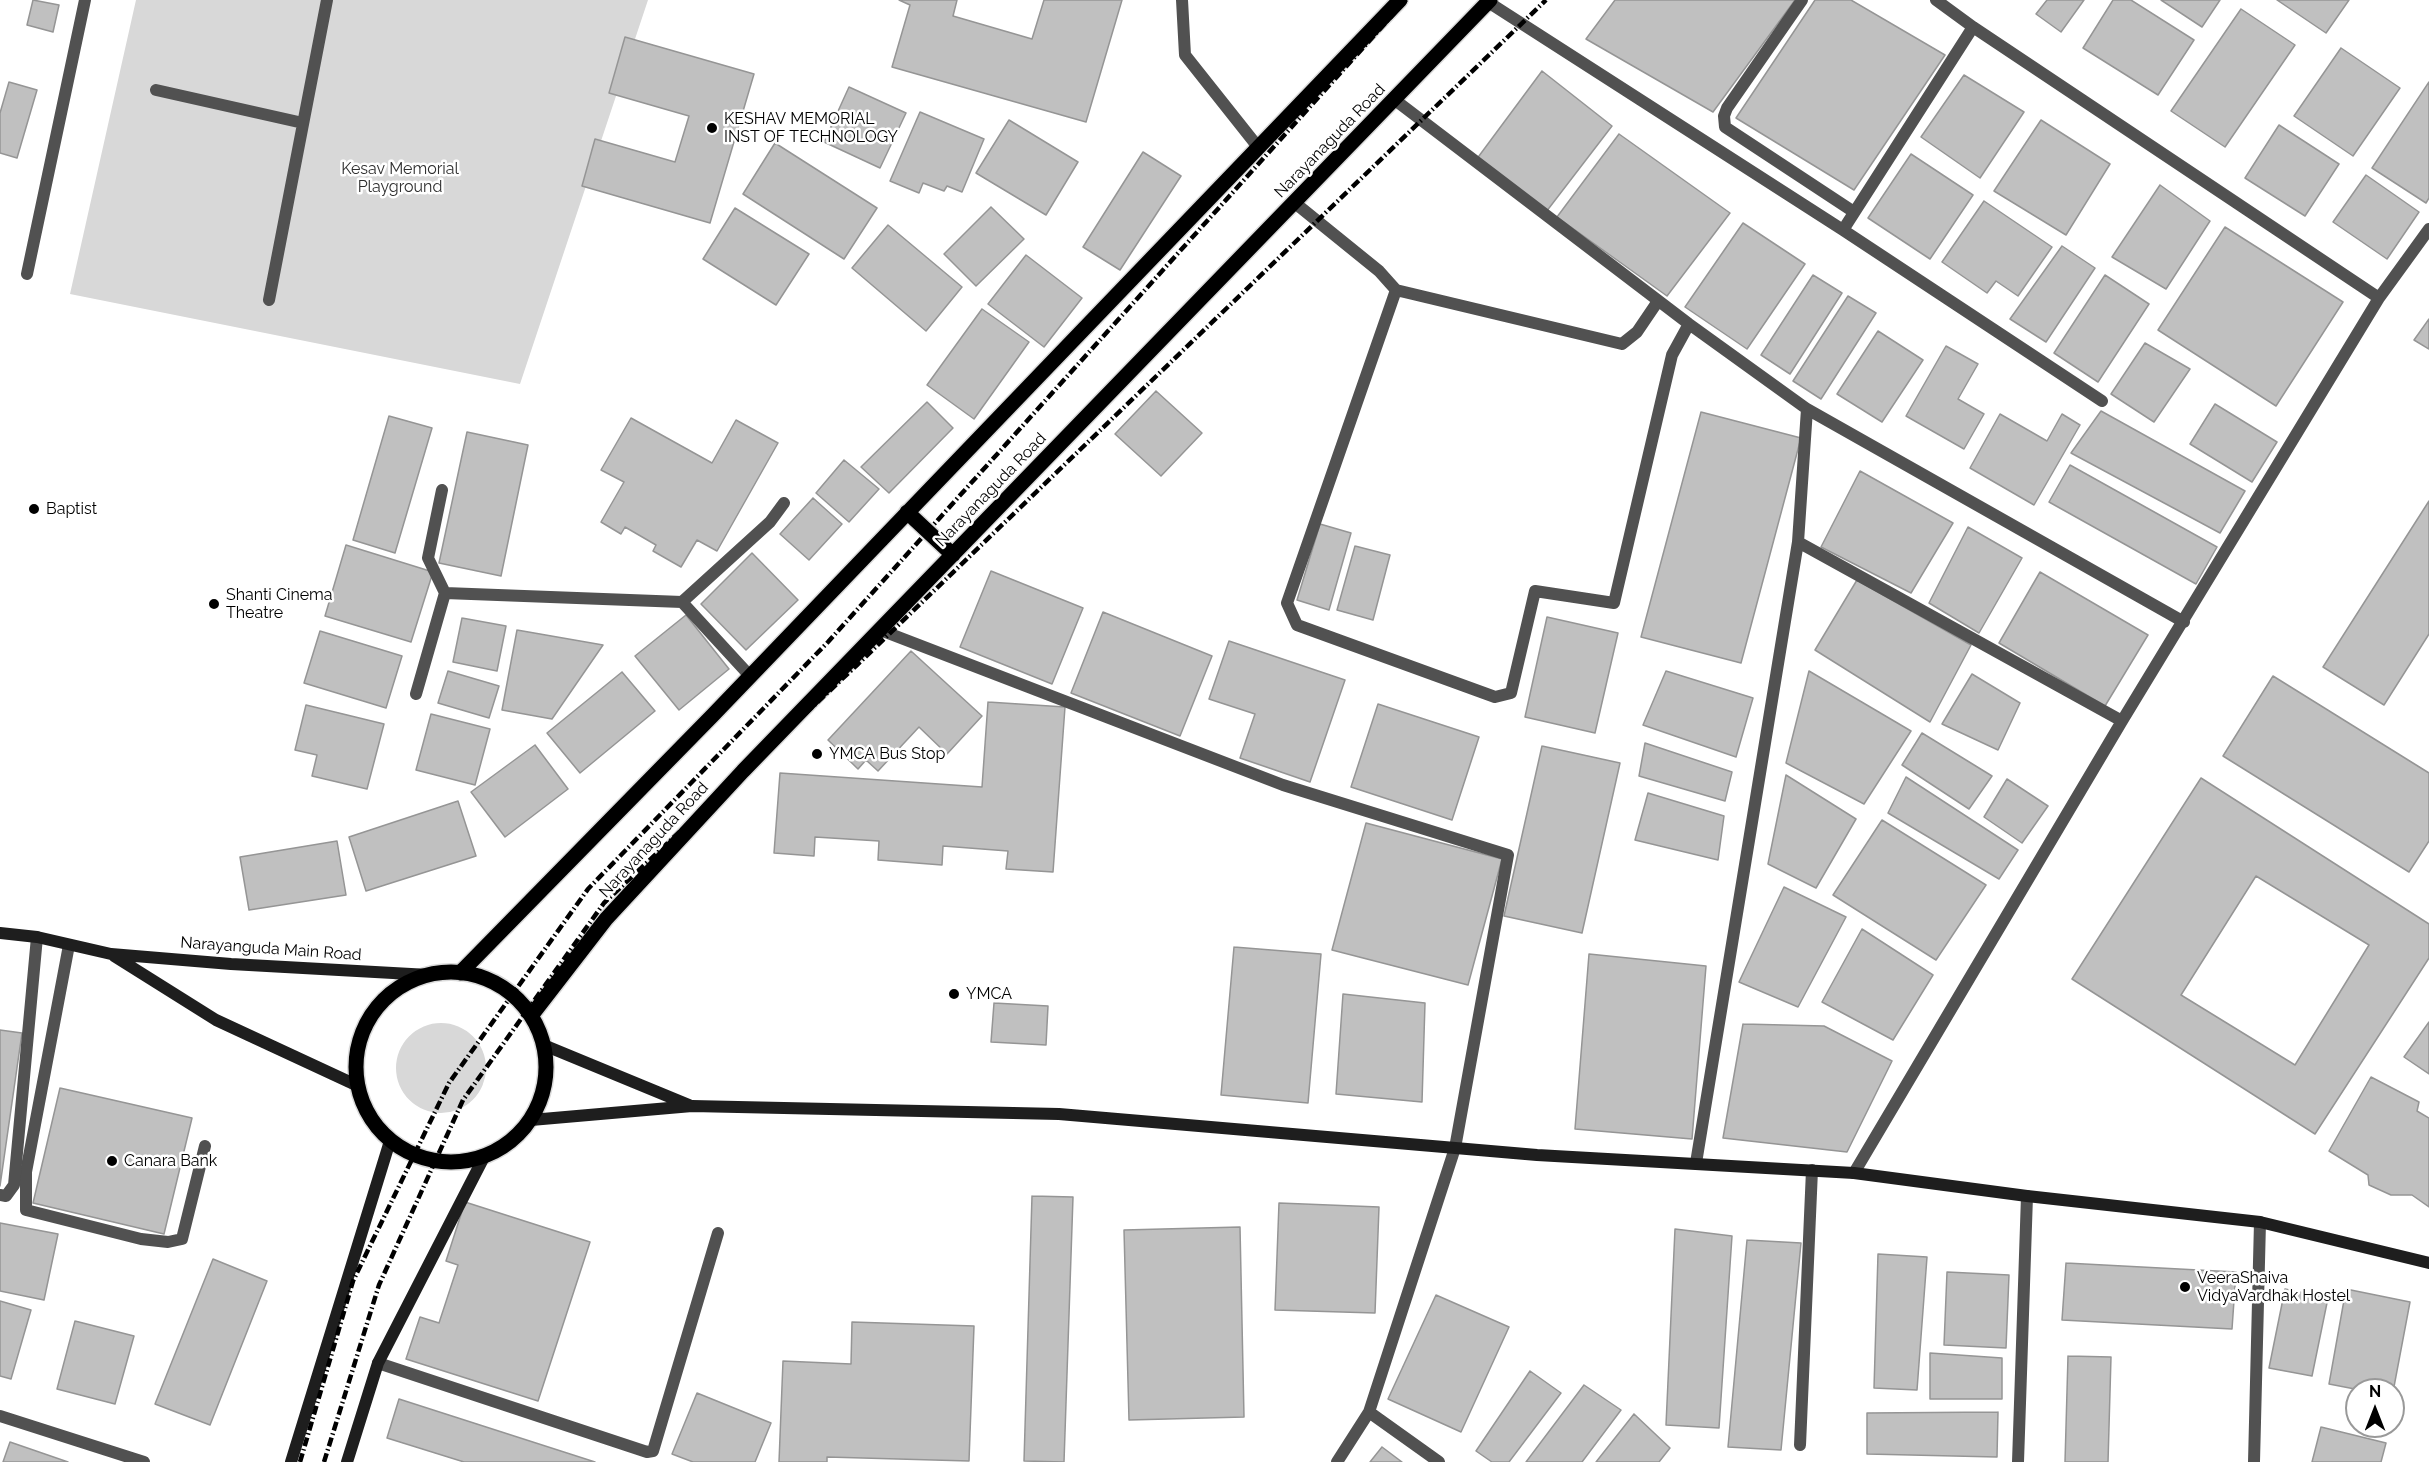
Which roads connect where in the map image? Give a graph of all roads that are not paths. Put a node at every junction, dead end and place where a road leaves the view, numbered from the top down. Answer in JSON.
{"nodes":[{"id":1,"x":85,"y":0,"type":"edge"},
{"id":2,"x":327,"y":0,"type":"edge"},
{"id":3,"x":1182,"y":0,"type":"edge"},
{"id":4,"x":1400,"y":0,"type":"edge"},
{"id":5,"x":1802,"y":0,"type":"edge"},
{"id":6,"x":1936,"y":0,"type":"edge"},
{"id":7,"x":1489,"y":1,"type":"edge"},
{"id":8,"x":1973,"y":27,"type":"junction"},
{"id":9,"x":156,"y":90,"type":"dead end"},
{"id":10,"x":1395,"y":100,"type":"junction"},
{"id":11,"x":303,"y":123,"type":"junction"},
{"id":12,"x":1258,"y":147,"type":"junction"},
{"id":13,"x":1295,"y":203,"type":"junction"},
{"id":14,"x":1854,"y":212,"type":"junction"},
{"id":15,"x":2429,"y":229,"type":"edge"},
{"id":16,"x":1843,"y":230,"type":"junction"},
{"id":17,"x":27,"y":274,"type":"dead end"},
{"id":18,"x":1396,"y":290,"type":"junction"},
{"id":19,"x":2379,"y":298,"type":"junction"},
{"id":20,"x":269,"y":300,"type":"dead end"},
{"id":21,"x":1658,"y":301,"type":"junction"},
{"id":22,"x":1689,"y":324,"type":"junction"},
{"id":23,"x":2102,"y":401,"type":"dead end"},
{"id":24,"x":1807,"y":409,"type":"junction"},
{"id":25,"x":442,"y":490,"type":"dead end"},
{"id":26,"x":784,"y":503,"type":"dead end"},
{"id":27,"x":907,"y":512,"type":"junction"},
{"id":28,"x":1798,"y":542,"type":"junction"},
{"id":29,"x":953,"y":555,"type":"junction"},
{"id":30,"x":446,"y":593,"type":"junction"},
{"id":31,"x":682,"y":602,"type":"junction"},
{"id":32,"x":2184,"y":622,"type":"junction"},
{"id":33,"x":880,"y":630,"type":"junction"},
{"id":34,"x":750,"y":676,"type":"junction"},
{"id":35,"x":416,"y":694,"type":"dead end"},
{"id":36,"x":2122,"y":721,"type":"junction"},
{"id":37,"x":0,"y":933,"type":"edge"},
{"id":38,"x":37,"y":937,"type":"junction"},
{"id":39,"x":69,"y":945,"type":"junction"},
{"id":40,"x":111,"y":954,"type":"junction"},
{"id":41,"x":460,"y":973,"type":"junction"},
{"id":42,"x":429,"y":975,"type":"junction"},
{"id":43,"x":531,"y":1016,"type":"junction"},
{"id":44,"x":546,"y":1046,"type":"junction"},
{"id":45,"x":356,"y":1086,"type":"junction"},
{"id":46,"x":692,"y":1106,"type":"junction"},
{"id":47,"x":531,"y":1120,"type":"junction"},
{"id":48,"x":390,"y":1141,"type":"junction"},
{"id":49,"x":205,"y":1146,"type":"dead end"},
{"id":50,"x":1455,"y":1148,"type":"junction"},
{"id":51,"x":484,"y":1158,"type":"junction"},
{"id":52,"x":1696,"y":1163,"type":"junction"},
{"id":53,"x":1812,"y":1170,"type":"junction"},
{"id":54,"x":1854,"y":1173,"type":"junction"},
{"id":55,"x":0,"y":1195,"type":"edge"},
{"id":56,"x":2026,"y":1196,"type":"junction"},
{"id":57,"x":2260,"y":1222,"type":"junction"},
{"id":58,"x":718,"y":1233,"type":"dead end"},
{"id":59,"x":2429,"y":1263,"type":"edge"},
{"id":60,"x":378,"y":1363,"type":"junction"},
{"id":61,"x":1369,"y":1412,"type":"junction"},
{"id":62,"x":0,"y":1416,"type":"edge"},
{"id":63,"x":1800,"y":1445,"type":"dead end"},
{"id":64,"x":144,"y":1462,"type":"edge"},
{"id":65,"x":291,"y":1462,"type":"edge"},
{"id":66,"x":347,"y":1462,"type":"edge"},
{"id":67,"x":1337,"y":1462,"type":"edge"},
{"id":68,"x":1439,"y":1462,"type":"edge"},
{"id":69,"x":2018,"y":1462,"type":"edge"},
{"id":70,"x":2254,"y":1462,"type":"edge"}],
"edges":[{"from":1,"to":17,"type":"street"},
{"from":2,"to":11,"type":"street"},
{"from":3,"to":12,"type":"street"},
{"from":4,"to":12,"type":"main road"},
{"from":5,"to":14,"type":"street"},
{"from":6,"to":8,"type":"street"},
{"from":7,"to":10,"type":"main road","name":"Narayanaguda Road"},
{"from":7,"to":16,"type":"street"},
{"from":8,"to":14,"type":"street"},
{"from":8,"to":19,"type":"street"},
{"from":9,"to":11,"type":"street"},
{"from":10,"to":13,"type":"main road","name":"Narayanaguda Road"},
{"from":10,"to":21,"type":"street"},
{"from":11,"to":20,"type":"street"},
{"from":12,"to":27,"type":"main road"},
{"from":13,"to":18,"type":"street"},
{"from":13,"to":29,"type":"main road","name":"Narayanaguda Road"},
{"from":14,"to":16,"type":"street"},
{"from":15,"to":19,"type":"street"},
{"from":16,"to":23,"type":"street"},
{"from":18,"to":21,"type":"street"},
{"from":18,"to":22,"type":"street"},
{"from":19,"to":32,"type":"street"},
{"from":21,"to":22,"type":"street"},
{"from":22,"to":24,"type":"street"},
{"from":24,"to":28,"type":"street"},
{"from":24,"to":32,"type":"street"},
{"from":25,"to":30,"type":"street"},
{"from":26,"to":31,"type":"street"},
{"from":27,"to":29,"type":"main road"},
{"from":27,"to":34,"type":"main road"},
{"from":28,"to":36,"type":"street"},
{"from":28,"to":52,"type":"street"},
{"from":29,"to":33,"type":"main road","name":"Narayanaguda Road"},
{"from":30,"to":31,"type":"street"},
{"from":30,"to":35,"type":"street"},
{"from":31,"to":34,"type":"street"},
{"from":32,"to":36,"type":"street"},
{"from":33,"to":43,"type":"main road","name":"Narayanaguda Road"},
{"from":33,"to":50,"type":"street"},
{"from":34,"to":41,"type":"main road"},
{"from":36,"to":54,"type":"street"},
{"from":37,"to":38,"type":"street","name":"Narayanguda Main Road"},
{"from":38,"to":39,"type":"street","name":"Narayanguda Main Road"},
{"from":38,"to":55,"type":"street"},
{"from":39,"to":40,"type":"street","name":"Narayanguda Main Road"},
{"from":39,"to":49,"type":"street"},
{"from":40,"to":42,"type":"street","name":"Narayanguda Main Road"},
{"from":40,"to":45,"type":"street","name":"Narayanguda Main Road"},
{"from":41,"to":42,"type":"main road"},
{"from":41,"to":43,"type":"main road"},
{"from":42,"to":45,"type":"main road"},
{"from":43,"to":44,"type":"main road"},
{"from":44,"to":46,"type":"street"},
{"from":44,"to":47,"type":"main road"},
{"from":45,"to":48,"type":"main road"},
{"from":46,"to":47,"type":"street"},
{"from":46,"to":50,"type":"street"},
{"from":47,"to":51,"type":"main road"},
{"from":48,"to":51,"type":"main road"},
{"from":48,"to":65,"type":"street"},
{"from":50,"to":52,"type":"street"},
{"from":50,"to":61,"type":"street"},
{"from":51,"to":60,"type":"street"},
{"from":52,"to":53,"type":"street"},
{"from":53,"to":54,"type":"street"},
{"from":53,"to":63,"type":"street"},
{"from":54,"to":56,"type":"street"},
{"from":56,"to":57,"type":"street"},
{"from":56,"to":69,"type":"street"},
{"from":57,"to":59,"type":"street"},
{"from":57,"to":70,"type":"street"},
{"from":58,"to":60,"type":"street"},
{"from":60,"to":66,"type":"street"},
{"from":61,"to":67,"type":"street"},
{"from":61,"to":68,"type":"street"},
{"from":62,"to":64,"type":"street"}]}
